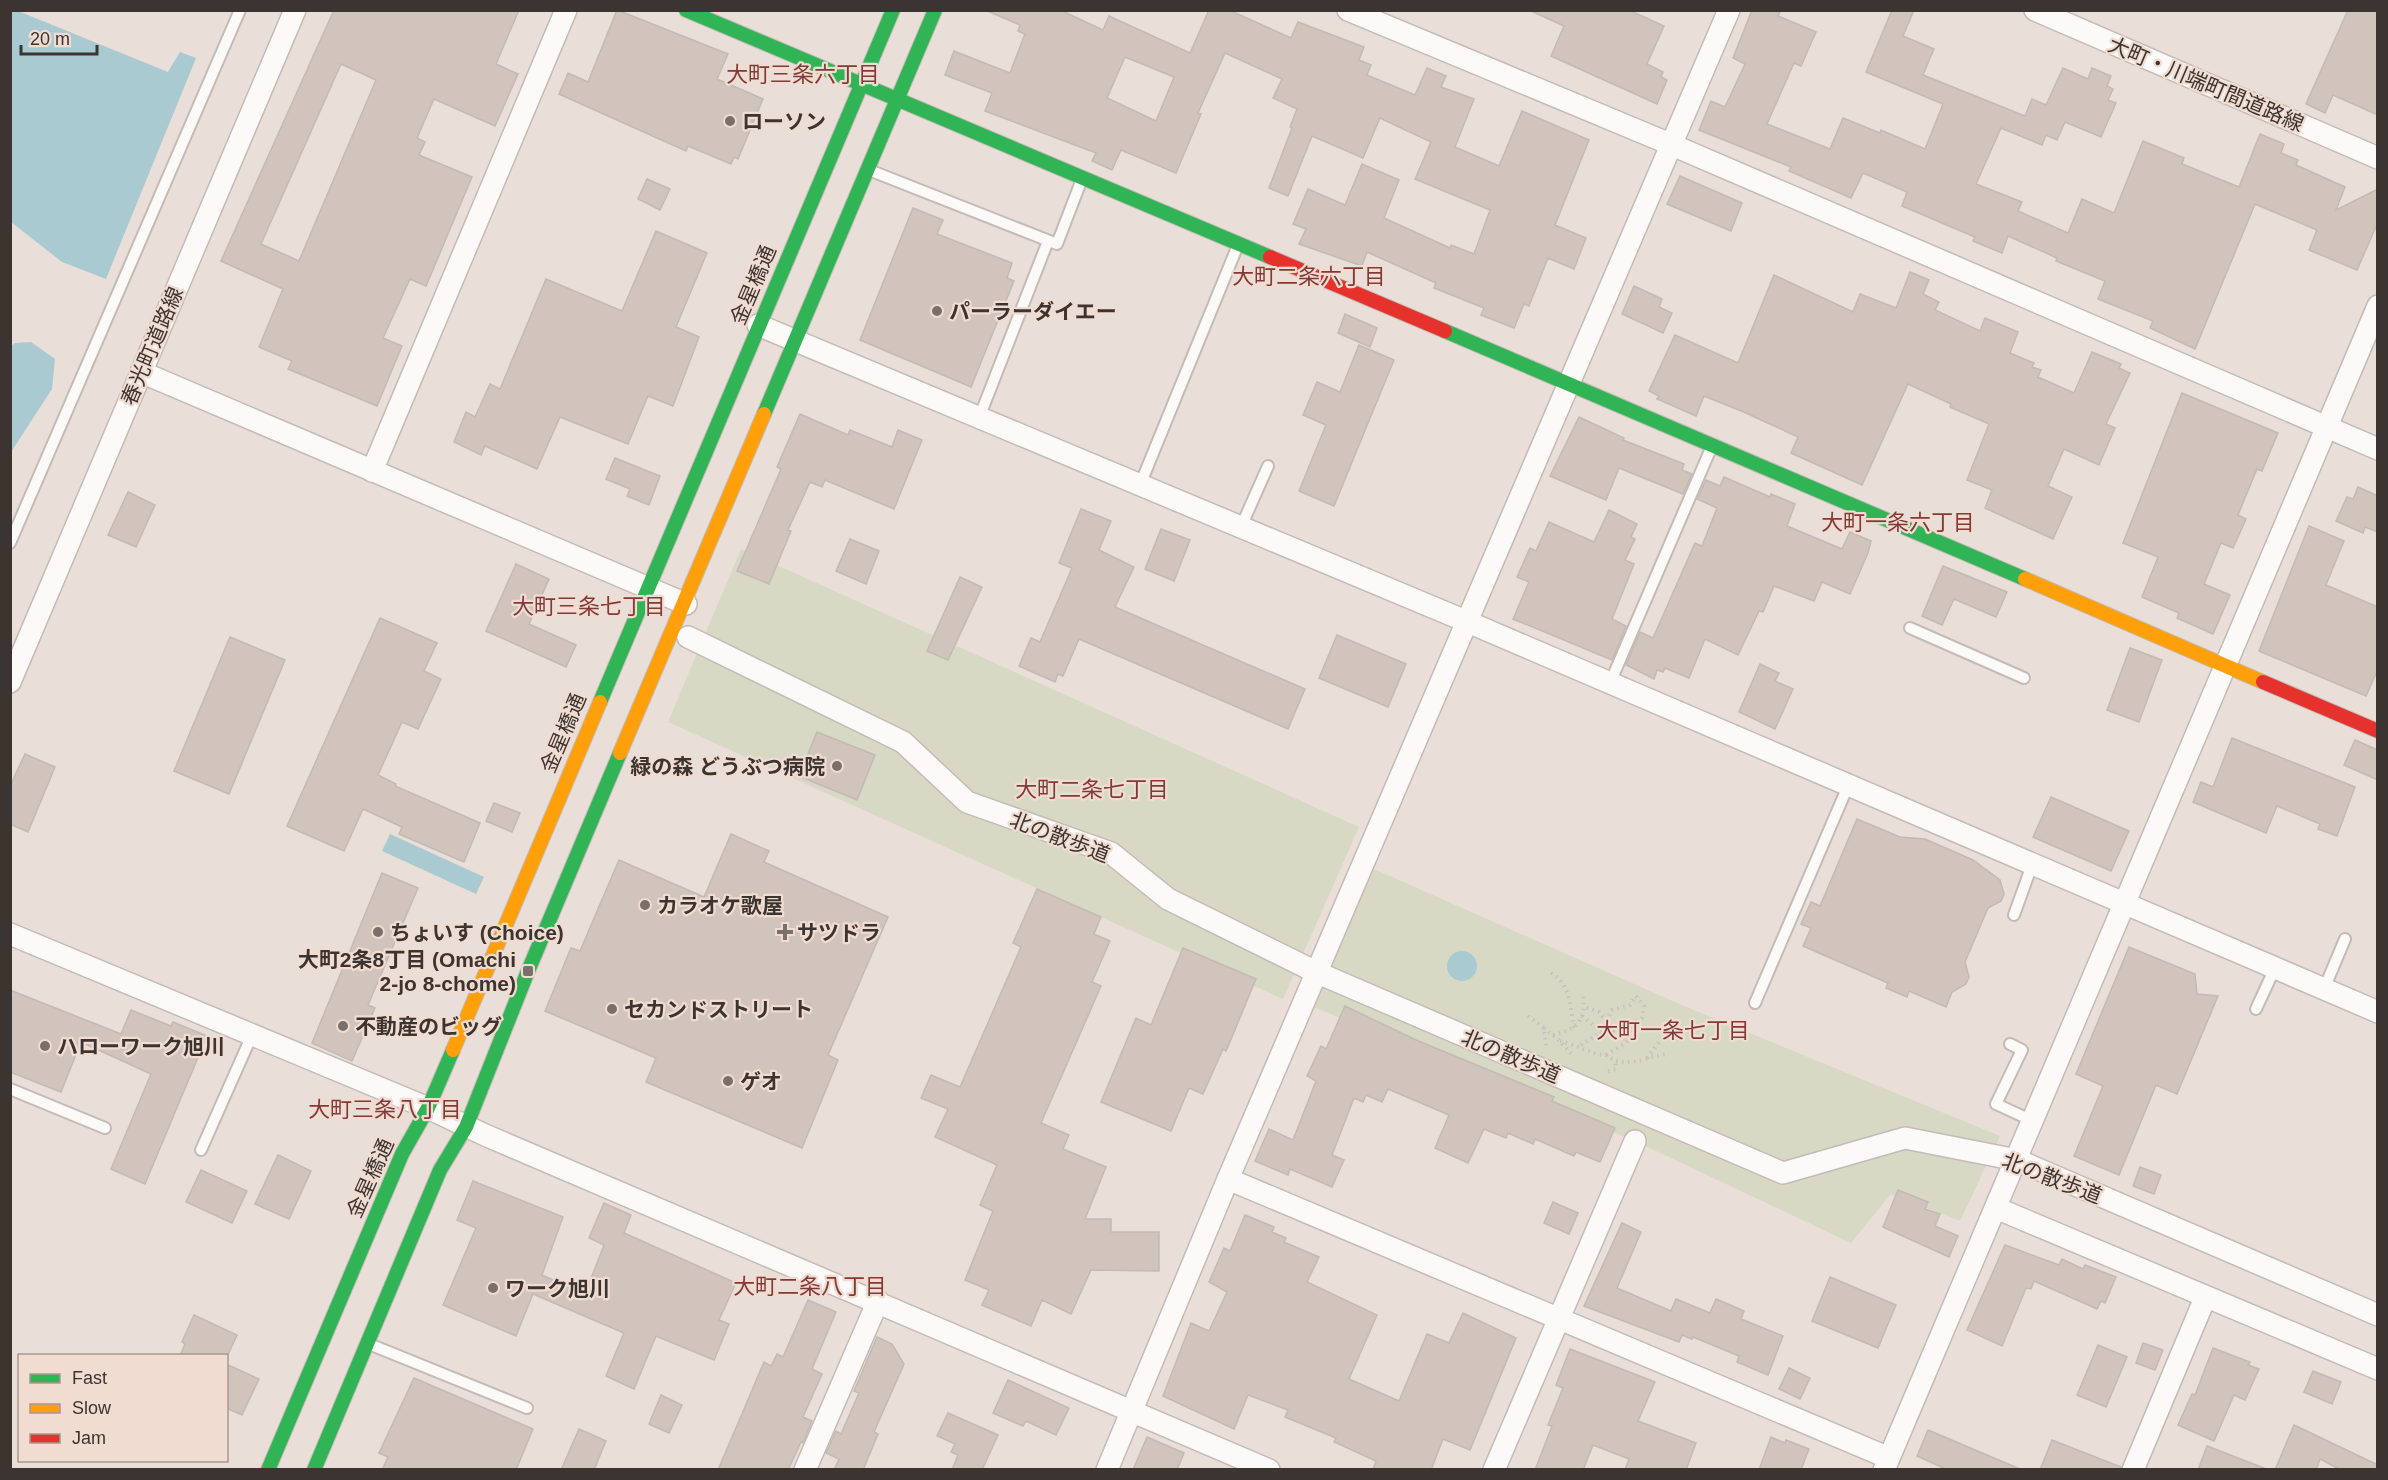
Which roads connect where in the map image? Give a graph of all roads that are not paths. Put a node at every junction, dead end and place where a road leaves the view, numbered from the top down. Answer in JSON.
{"nodes":[{"id":1,"x":240,"y":10,"type":"edge"},
{"id":2,"x":295,"y":10,"type":"edge"},
{"id":3,"x":566,"y":10,"type":"edge"},
{"id":4,"x":686,"y":10,"type":"edge"},
{"id":5,"x":893,"y":10,"type":"edge"},
{"id":6,"x":935,"y":10,"type":"edge"},
{"id":7,"x":1348,"y":10,"type":"edge"},
{"id":8,"x":1729,"y":10,"type":"edge"},
{"id":9,"x":2035,"y":10,"type":"edge"},
{"id":10,"x":862,"y":86,"type":"junction"},
{"id":11,"x":898,"y":102,"type":"junction"},
{"id":12,"x":1670,"y":144,"type":"junction"},
{"id":13,"x":2378,"y":158,"type":"edge"},
{"id":14,"x":869,"y":170,"type":"junction"},
{"id":15,"x":1082,"y":179,"type":"junction"},
{"id":16,"x":1048,"y":241,"type":"junction"},
{"id":17,"x":1238,"y":244,"type":"junction"},
{"id":18,"x":2378,"y":306,"type":"edge"},
{"id":19,"x":758,"y":325,"type":"junction"},
{"id":20,"x":795,"y":341,"type":"junction"},
{"id":21,"x":141,"y":372,"type":"junction"},
{"id":22,"x":1570,"y":384,"type":"junction"},
{"id":23,"x":979,"y":418,"type":"junction"},
{"id":24,"x":2326,"y":427,"type":"junction"},
{"id":25,"x":1712,"y":445,"type":"junction"},
{"id":26,"x":2378,"y":449,"type":"edge"},
{"id":27,"x":1268,"y":466,"type":"dead end"},
{"id":28,"x":372,"y":471,"type":"junction"},
{"id":29,"x":1140,"y":485,"type":"junction"},
{"id":30,"x":1241,"y":527,"type":"junction"},
{"id":31,"x":10,"y":543,"type":"edge"},
{"id":32,"x":648,"y":588,"type":"junction"},
{"id":33,"x":686,"y":604,"type":"junction"},
{"id":34,"x":1467,"y":622,"type":"junction"},
{"id":35,"x":1910,"y":628,"type":"dead end"},
{"id":36,"x":688,"y":637,"type":"dead end"},
{"id":37,"x":2224,"y":666,"type":"junction"},
{"id":38,"x":2024,"y":678,"type":"dead end"},
{"id":39,"x":10,"y":682,"type":"edge"},
{"id":40,"x":1610,"y":683,"type":"junction"},
{"id":41,"x":2378,"y":731,"type":"edge"},
{"id":42,"x":1848,"y":786,"type":"junction"},
{"id":43,"x":2032,"y":865,"type":"junction"},
{"id":44,"x":2124,"y":905,"type":"junction"},
{"id":45,"x":2014,"y":915,"type":"dead end"},
{"id":46,"x":10,"y":934,"type":"edge"},
{"id":47,"x":2345,"y":939,"type":"dead end"},
{"id":48,"x":2275,"y":968,"type":"junction"},
{"id":49,"x":1318,"y":973,"type":"junction"},
{"id":50,"x":2324,"y":989,"type":"junction"},
{"id":51,"x":1755,"y":1003,"type":"dead end"},
{"id":52,"x":2256,"y":1009,"type":"dead end"},
{"id":53,"x":2378,"y":1012,"type":"edge"},
{"id":54,"x":252,"y":1035,"type":"junction"},
{"id":55,"x":2010,"y":1044,"type":"dead end"},
{"id":56,"x":10,"y":1089,"type":"edge"},
{"id":57,"x":428,"y":1108,"type":"junction"},
{"id":58,"x":2033,"y":1121,"type":"junction"},
{"id":59,"x":466,"y":1127,"type":"junction"},
{"id":60,"x":105,"y":1128,"type":"dead end"},
{"id":61,"x":1635,"y":1142,"type":"dead end"},
{"id":62,"x":201,"y":1150,"type":"dead end"},
{"id":63,"x":2017,"y":1160,"type":"junction"},
{"id":64,"x":1228,"y":1179,"type":"junction"},
{"id":65,"x":1996,"y":1208,"type":"junction"},
{"id":66,"x":2205,"y":1298,"type":"junction"},
{"id":67,"x":878,"y":1301,"type":"junction"},
{"id":68,"x":2378,"y":1315,"type":"edge"},
{"id":69,"x":1559,"y":1319,"type":"junction"},
{"id":70,"x":367,"y":1343,"type":"junction"},
{"id":71,"x":2378,"y":1370,"type":"edge"},
{"id":72,"x":527,"y":1408,"type":"dead end"},
{"id":73,"x":1132,"y":1412,"type":"junction"},
{"id":74,"x":1887,"y":1464,"type":"edge"},
{"id":75,"x":268,"y":1470,"type":"edge"},
{"id":76,"x":314,"y":1470,"type":"edge"},
{"id":77,"x":805,"y":1470,"type":"edge"},
{"id":78,"x":1107,"y":1470,"type":"edge"},
{"id":79,"x":1269,"y":1470,"type":"edge"},
{"id":80,"x":1494,"y":1470,"type":"edge"},
{"id":81,"x":2133,"y":1470,"type":"edge"}],
"edges":[{"from":1,"to":31,"type":"lane"},
{"from":2,"to":21,"type":"street","name":"春光町道路線"},
{"from":3,"to":28,"type":"street"},
{"from":4,"to":10,"type":"main road"},
{"from":5,"to":10,"type":"main road","name":"金星橋通"},
{"from":6,"to":11,"type":"main road"},
{"from":7,"to":12,"type":"street"},
{"from":8,"to":12,"type":"street"},
{"from":9,"to":13,"type":"street","name":"大町・川端町間道路線"},
{"from":10,"to":11,"type":"main road"},
{"from":10,"to":19,"type":"main road","name":"金星橋通"},
{"from":11,"to":14,"type":"main road"},
{"from":11,"to":15,"type":"main road"},
{"from":12,"to":22,"type":"street"},
{"from":12,"to":24,"type":"street"},
{"from":14,"to":16,"type":"lane"},
{"from":14,"to":20,"type":"main road"},
{"from":15,"to":16,"type":"lane"},
{"from":15,"to":17,"type":"main road"},
{"from":16,"to":23,"type":"lane"},
{"from":17,"to":22,"type":"main road"},
{"from":17,"to":29,"type":"lane"},
{"from":18,"to":24,"type":"street"},
{"from":19,"to":20,"type":"street"},
{"from":19,"to":32,"type":"main road","name":"金星橋通"},
{"from":20,"to":23,"type":"street"},
{"from":20,"to":33,"type":"main road"},
{"from":21,"to":28,"type":"street"},
{"from":21,"to":39,"type":"street","name":"春光町道路線"},
{"from":22,"to":25,"type":"main road"},
{"from":22,"to":34,"type":"street"},
{"from":23,"to":29,"type":"street"},
{"from":24,"to":26,"type":"street"},
{"from":24,"to":37,"type":"street"},
{"from":25,"to":37,"type":"main road"},
{"from":25,"to":40,"type":"lane"},
{"from":27,"to":30,"type":"lane"},
{"from":28,"to":32,"type":"street"},
{"from":29,"to":30,"type":"street"},
{"from":30,"to":34,"type":"street"},
{"from":32,"to":33,"type":"street"},
{"from":32,"to":57,"type":"main road","name":"金星橋通"},
{"from":33,"to":59,"type":"main road"},
{"from":34,"to":40,"type":"street"},
{"from":34,"to":49,"type":"street"},
{"from":35,"to":38,"type":"lane"},
{"from":36,"to":49,"type":"street","name":"北の散歩道"},
{"from":37,"to":41,"type":"main road"},
{"from":37,"to":44,"type":"street"},
{"from":40,"to":42,"type":"street"},
{"from":42,"to":43,"type":"street"},
{"from":42,"to":51,"type":"lane"},
{"from":43,"to":44,"type":"street"},
{"from":43,"to":45,"type":"lane"},
{"from":44,"to":48,"type":"street"},
{"from":44,"to":58,"type":"street"},
{"from":46,"to":54,"type":"street"},
{"from":47,"to":50,"type":"lane"},
{"from":48,"to":50,"type":"street"},
{"from":48,"to":52,"type":"lane"},
{"from":49,"to":63,"type":"street","name":"北の散歩道"},
{"from":49,"to":64,"type":"street"},
{"from":50,"to":53,"type":"street"},
{"from":54,"to":57,"type":"street"},
{"from":54,"to":62,"type":"lane"},
{"from":55,"to":58,"type":"lane"},
{"from":56,"to":60,"type":"lane"},
{"from":57,"to":59,"type":"street"},
{"from":57,"to":75,"type":"main road","name":"金星橋通"},
{"from":58,"to":63,"type":"street"},
{"from":59,"to":67,"type":"street"},
{"from":59,"to":70,"type":"main road"},
{"from":61,"to":69,"type":"street"},
{"from":63,"to":65,"type":"street"},
{"from":63,"to":68,"type":"street","name":"北の散歩道"},
{"from":64,"to":69,"type":"street"},
{"from":64,"to":73,"type":"street"},
{"from":65,"to":66,"type":"street"},
{"from":65,"to":74,"type":"street"},
{"from":66,"to":71,"type":"street"},
{"from":66,"to":81,"type":"street"},
{"from":67,"to":73,"type":"street"},
{"from":67,"to":77,"type":"street"},
{"from":69,"to":74,"type":"street"},
{"from":69,"to":80,"type":"street"},
{"from":70,"to":72,"type":"lane"},
{"from":70,"to":76,"type":"main road"},
{"from":73,"to":78,"type":"street"},
{"from":73,"to":79,"type":"street"}]}
